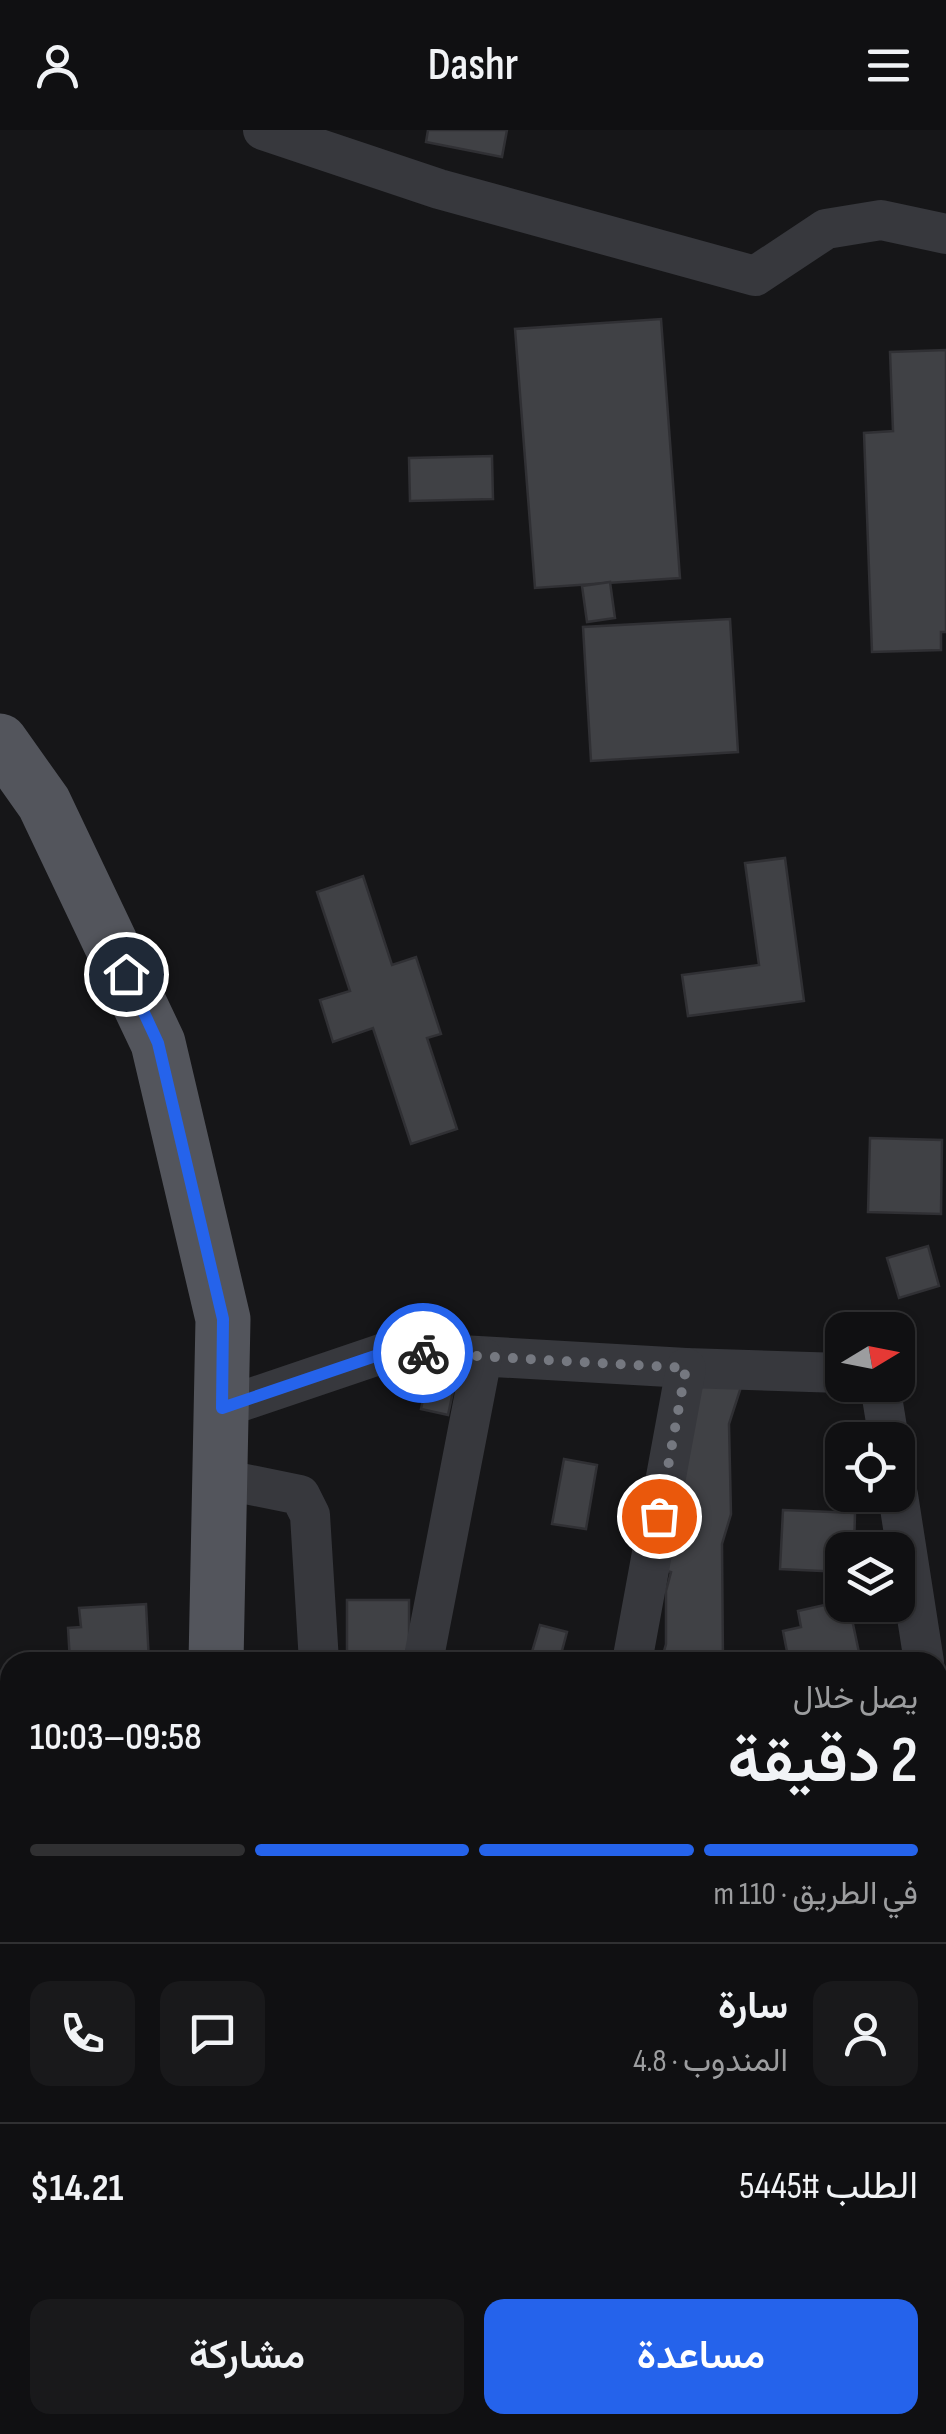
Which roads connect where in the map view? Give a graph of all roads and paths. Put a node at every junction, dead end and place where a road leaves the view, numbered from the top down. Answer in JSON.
{"nodes":[{"id":1,"x":262,"y":130,"type":"edge"},
{"id":2,"x":946,"y":234,"type":"edge"},
{"id":3,"x":0,"y":741,"type":"edge"},
{"id":4,"x":482,"y":1357,"type":"junction"},
{"id":5,"x":686,"y":1368,"type":"junction"},
{"id":6,"x":825,"y":1372,"type":"edge"},
{"id":7,"x":222,"y":1408,"type":"junction"},
{"id":8,"x":221,"y":1479,"type":"junction"},
{"id":9,"x":901,"y":1512,"type":"edge"},
{"id":10,"x":216,"y":1652,"type":"edge"},
{"id":11,"x":318,"y":1652,"type":"edge"},
{"id":12,"x":425,"y":1652,"type":"edge"},
{"id":13,"x":634,"y":1652,"type":"edge"},
{"id":14,"x":922,"y":1652,"type":"edge"}],
"edges":[{"from":1,"to":2,"type":"street"},
{"from":3,"to":7,"type":"main road"},
{"from":4,"to":5,"type":"street"},
{"from":4,"to":7,"type":"street"},
{"from":4,"to":12,"type":"street"},
{"from":5,"to":6,"type":"street"},
{"from":5,"to":13,"type":"street"},
{"from":7,"to":8,"type":"main road"},
{"from":8,"to":10,"type":"main road"},
{"from":8,"to":11,"type":"street"},
{"from":9,"to":14,"type":"street"}]}
